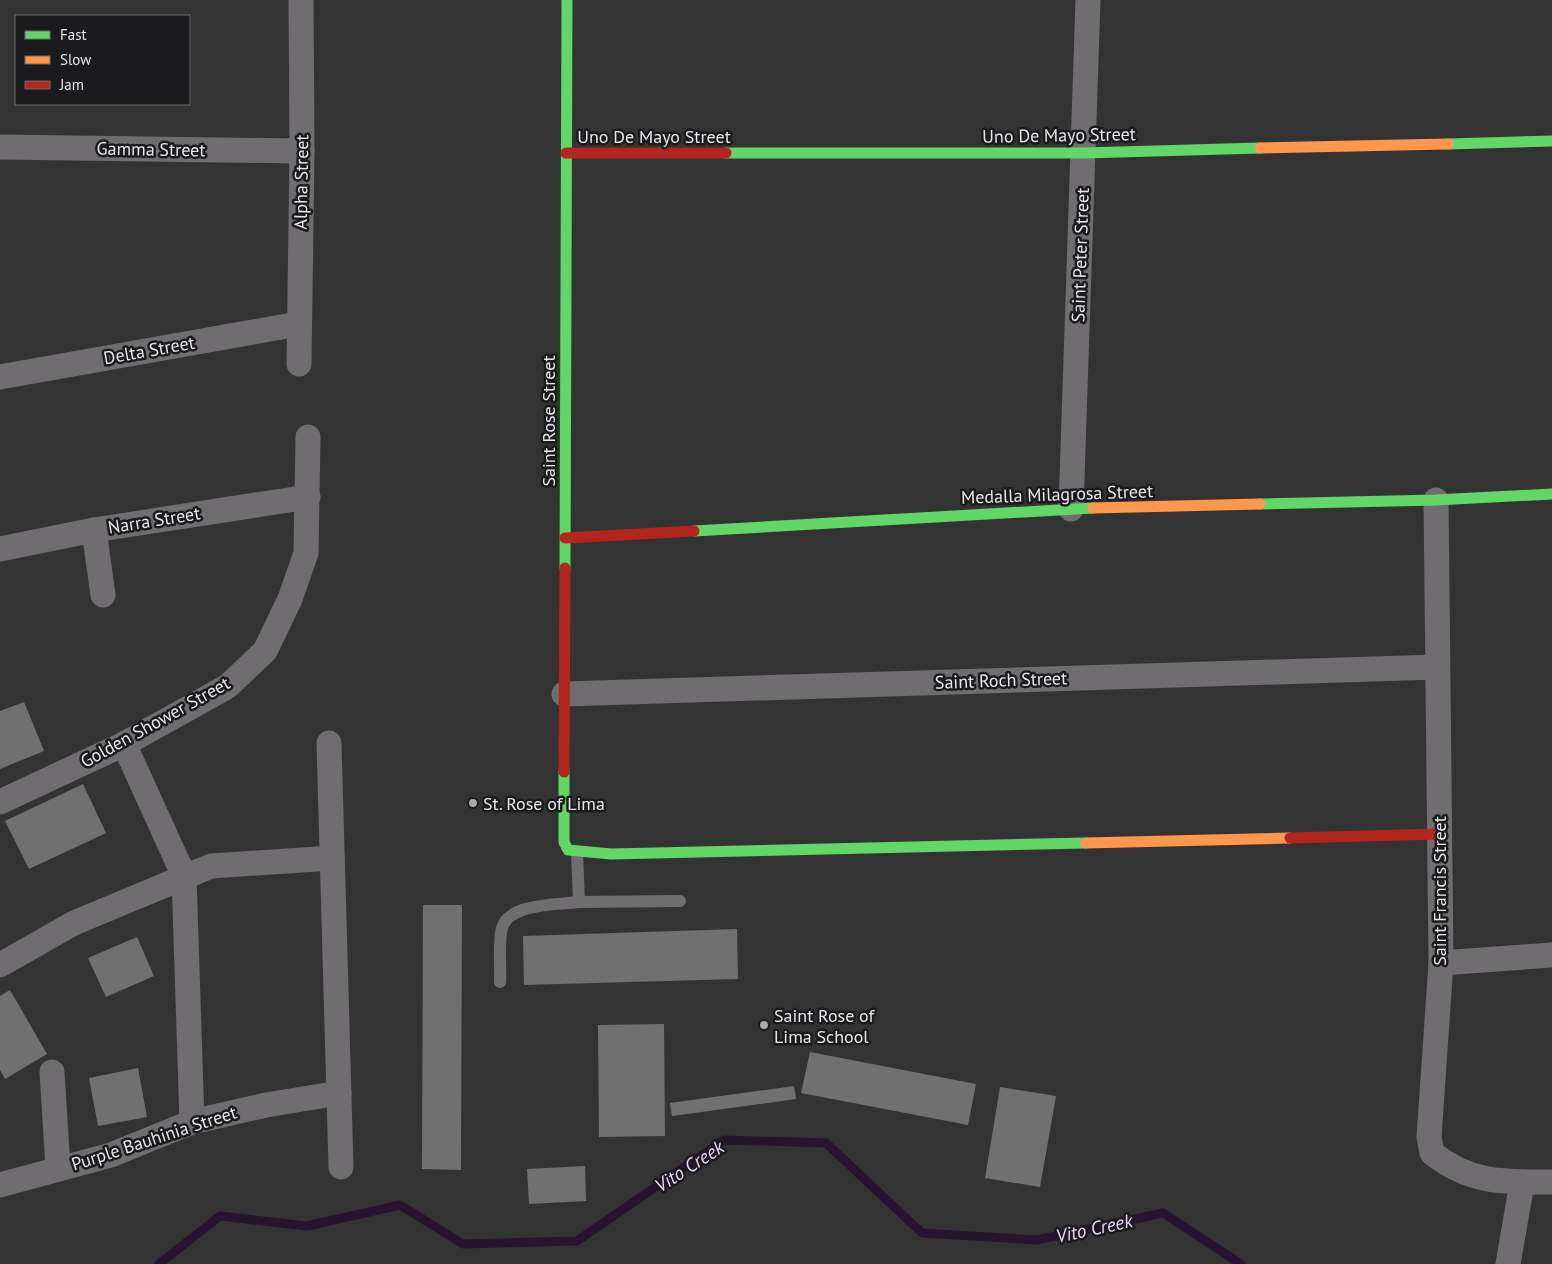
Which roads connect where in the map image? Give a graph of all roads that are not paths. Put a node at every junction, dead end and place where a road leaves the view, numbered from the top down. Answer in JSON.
{"nodes":[{"id":1,"x":301,"y":0,"type":"edge"},
{"id":2,"x":567,"y":0,"type":"edge"},
{"id":3,"x":1088,"y":0,"type":"edge"},
{"id":4,"x":1552,"y":140,"type":"edge"},
{"id":5,"x":0,"y":147,"type":"edge"},
{"id":6,"x":302,"y":151,"type":"junction"},
{"id":7,"x":566,"y":153,"type":"junction"},
{"id":8,"x":1084,"y":153,"type":"junction"},
{"id":9,"x":298,"y":324,"type":"junction"},
{"id":10,"x":299,"y":364,"type":"dead end"},
{"id":11,"x":0,"y":377,"type":"edge"},
{"id":12,"x":308,"y":437,"type":"dead end"},
{"id":13,"x":1552,"y":494,"type":"edge"},
{"id":14,"x":308,"y":497,"type":"junction"},
{"id":15,"x":1436,"y":500,"type":"junction"},
{"id":16,"x":1071,"y":509,"type":"junction"},
{"id":17,"x":94,"y":530,"type":"junction"},
{"id":18,"x":565,"y":538,"type":"junction"},
{"id":19,"x":0,"y":549,"type":"edge"},
{"id":20,"x":103,"y":595,"type":"dead end"},
{"id":21,"x":1438,"y":667,"type":"junction"},
{"id":22,"x":564,"y":694,"type":"junction"},
{"id":23,"x":329,"y":743,"type":"dead end"},
{"id":24,"x":124,"y":744,"type":"junction"},
{"id":25,"x":0,"y":802,"type":"edge"},
{"id":26,"x":1439,"y":834,"type":"junction"},
{"id":27,"x":577,"y":852,"type":"junction"},
{"id":28,"x":332,"y":858,"type":"junction"},
{"id":29,"x":184,"y":876,"type":"junction"},
{"id":30,"x":680,"y":901,"type":"dead end"},
{"id":31,"x":579,"y":902,"type":"junction"},
{"id":32,"x":1552,"y":955,"type":"edge"},
{"id":33,"x":1441,"y":963,"type":"junction"},
{"id":34,"x":0,"y":965,"type":"edge"},
{"id":35,"x":500,"y":982,"type":"dead end"},
{"id":36,"x":52,"y":1072,"type":"dead end"},
{"id":37,"x":339,"y":1093,"type":"junction"},
{"id":38,"x":192,"y":1122,"type":"junction"},
{"id":39,"x":341,"y":1167,"type":"dead end"},
{"id":40,"x":58,"y":1168,"type":"junction"},
{"id":41,"x":1552,"y":1182,"type":"edge"},
{"id":42,"x":1522,"y":1183,"type":"junction"},
{"id":43,"x":0,"y":1185,"type":"edge"},
{"id":44,"x":1508,"y":1264,"type":"edge"}],
"edges":[{"from":1,"to":6,"type":"street","name":"Alpha Street"},
{"from":2,"to":7,"type":"street","name":"Saint Rose Street"},
{"from":3,"to":8,"type":"street","name":"Saint Peter Street"},
{"from":4,"to":8,"type":"street","name":"Uno De Mayo Street"},
{"from":5,"to":6,"type":"street","name":"Gamma Street"},
{"from":6,"to":9,"type":"street","name":"Alpha Street"},
{"from":7,"to":8,"type":"street","name":"Uno De Mayo Street"},
{"from":7,"to":18,"type":"street","name":"Saint Rose Street"},
{"from":8,"to":16,"type":"street","name":"Saint Peter Street"},
{"from":9,"to":10,"type":"street","name":"Alpha Street"},
{"from":9,"to":11,"type":"street","name":"Delta Street"},
{"from":12,"to":14,"type":"street"},
{"from":13,"to":15,"type":"street","name":"Medalla Milagrosa Street"},
{"from":14,"to":17,"type":"street","name":"Narra Street"},
{"from":14,"to":24,"type":"street","name":"Golden Shower Street"},
{"from":15,"to":16,"type":"street","name":"Medalla Milagrosa Street"},
{"from":15,"to":21,"type":"street","name":"Saint Francis Street"},
{"from":16,"to":18,"type":"street","name":"Medalla Milagrosa Street"},
{"from":17,"to":19,"type":"street","name":"Narra Street"},
{"from":17,"to":20,"type":"street"},
{"from":18,"to":22,"type":"street","name":"Saint Rose Street"},
{"from":21,"to":22,"type":"street","name":"Saint Roch Street"},
{"from":21,"to":26,"type":"street","name":"Saint Francis Street"},
{"from":22,"to":27,"type":"street","name":"Saint Rose Street"},
{"from":23,"to":28,"type":"street"},
{"from":24,"to":25,"type":"street","name":"Golden Shower Street"},
{"from":24,"to":29,"type":"street"},
{"from":26,"to":27,"type":"street"},
{"from":26,"to":33,"type":"street","name":"Saint Francis Street"},
{"from":27,"to":31,"type":"lane"},
{"from":28,"to":29,"type":"street"},
{"from":28,"to":37,"type":"street"},
{"from":29,"to":34,"type":"street"},
{"from":29,"to":38,"type":"street"},
{"from":30,"to":31,"type":"lane"},
{"from":31,"to":35,"type":"lane"},
{"from":32,"to":33,"type":"street"},
{"from":33,"to":42,"type":"street","name":"Saint Francis Street"},
{"from":36,"to":40,"type":"street"},
{"from":37,"to":38,"type":"street","name":"Purple Bauhinia Street"},
{"from":37,"to":39,"type":"street"},
{"from":38,"to":40,"type":"street","name":"Purple Bauhinia Street"},
{"from":40,"to":43,"type":"street","name":"Purple Bauhinia Street"},
{"from":41,"to":42,"type":"street","name":"Saint Francis Street"},
{"from":42,"to":44,"type":"street"}]}
